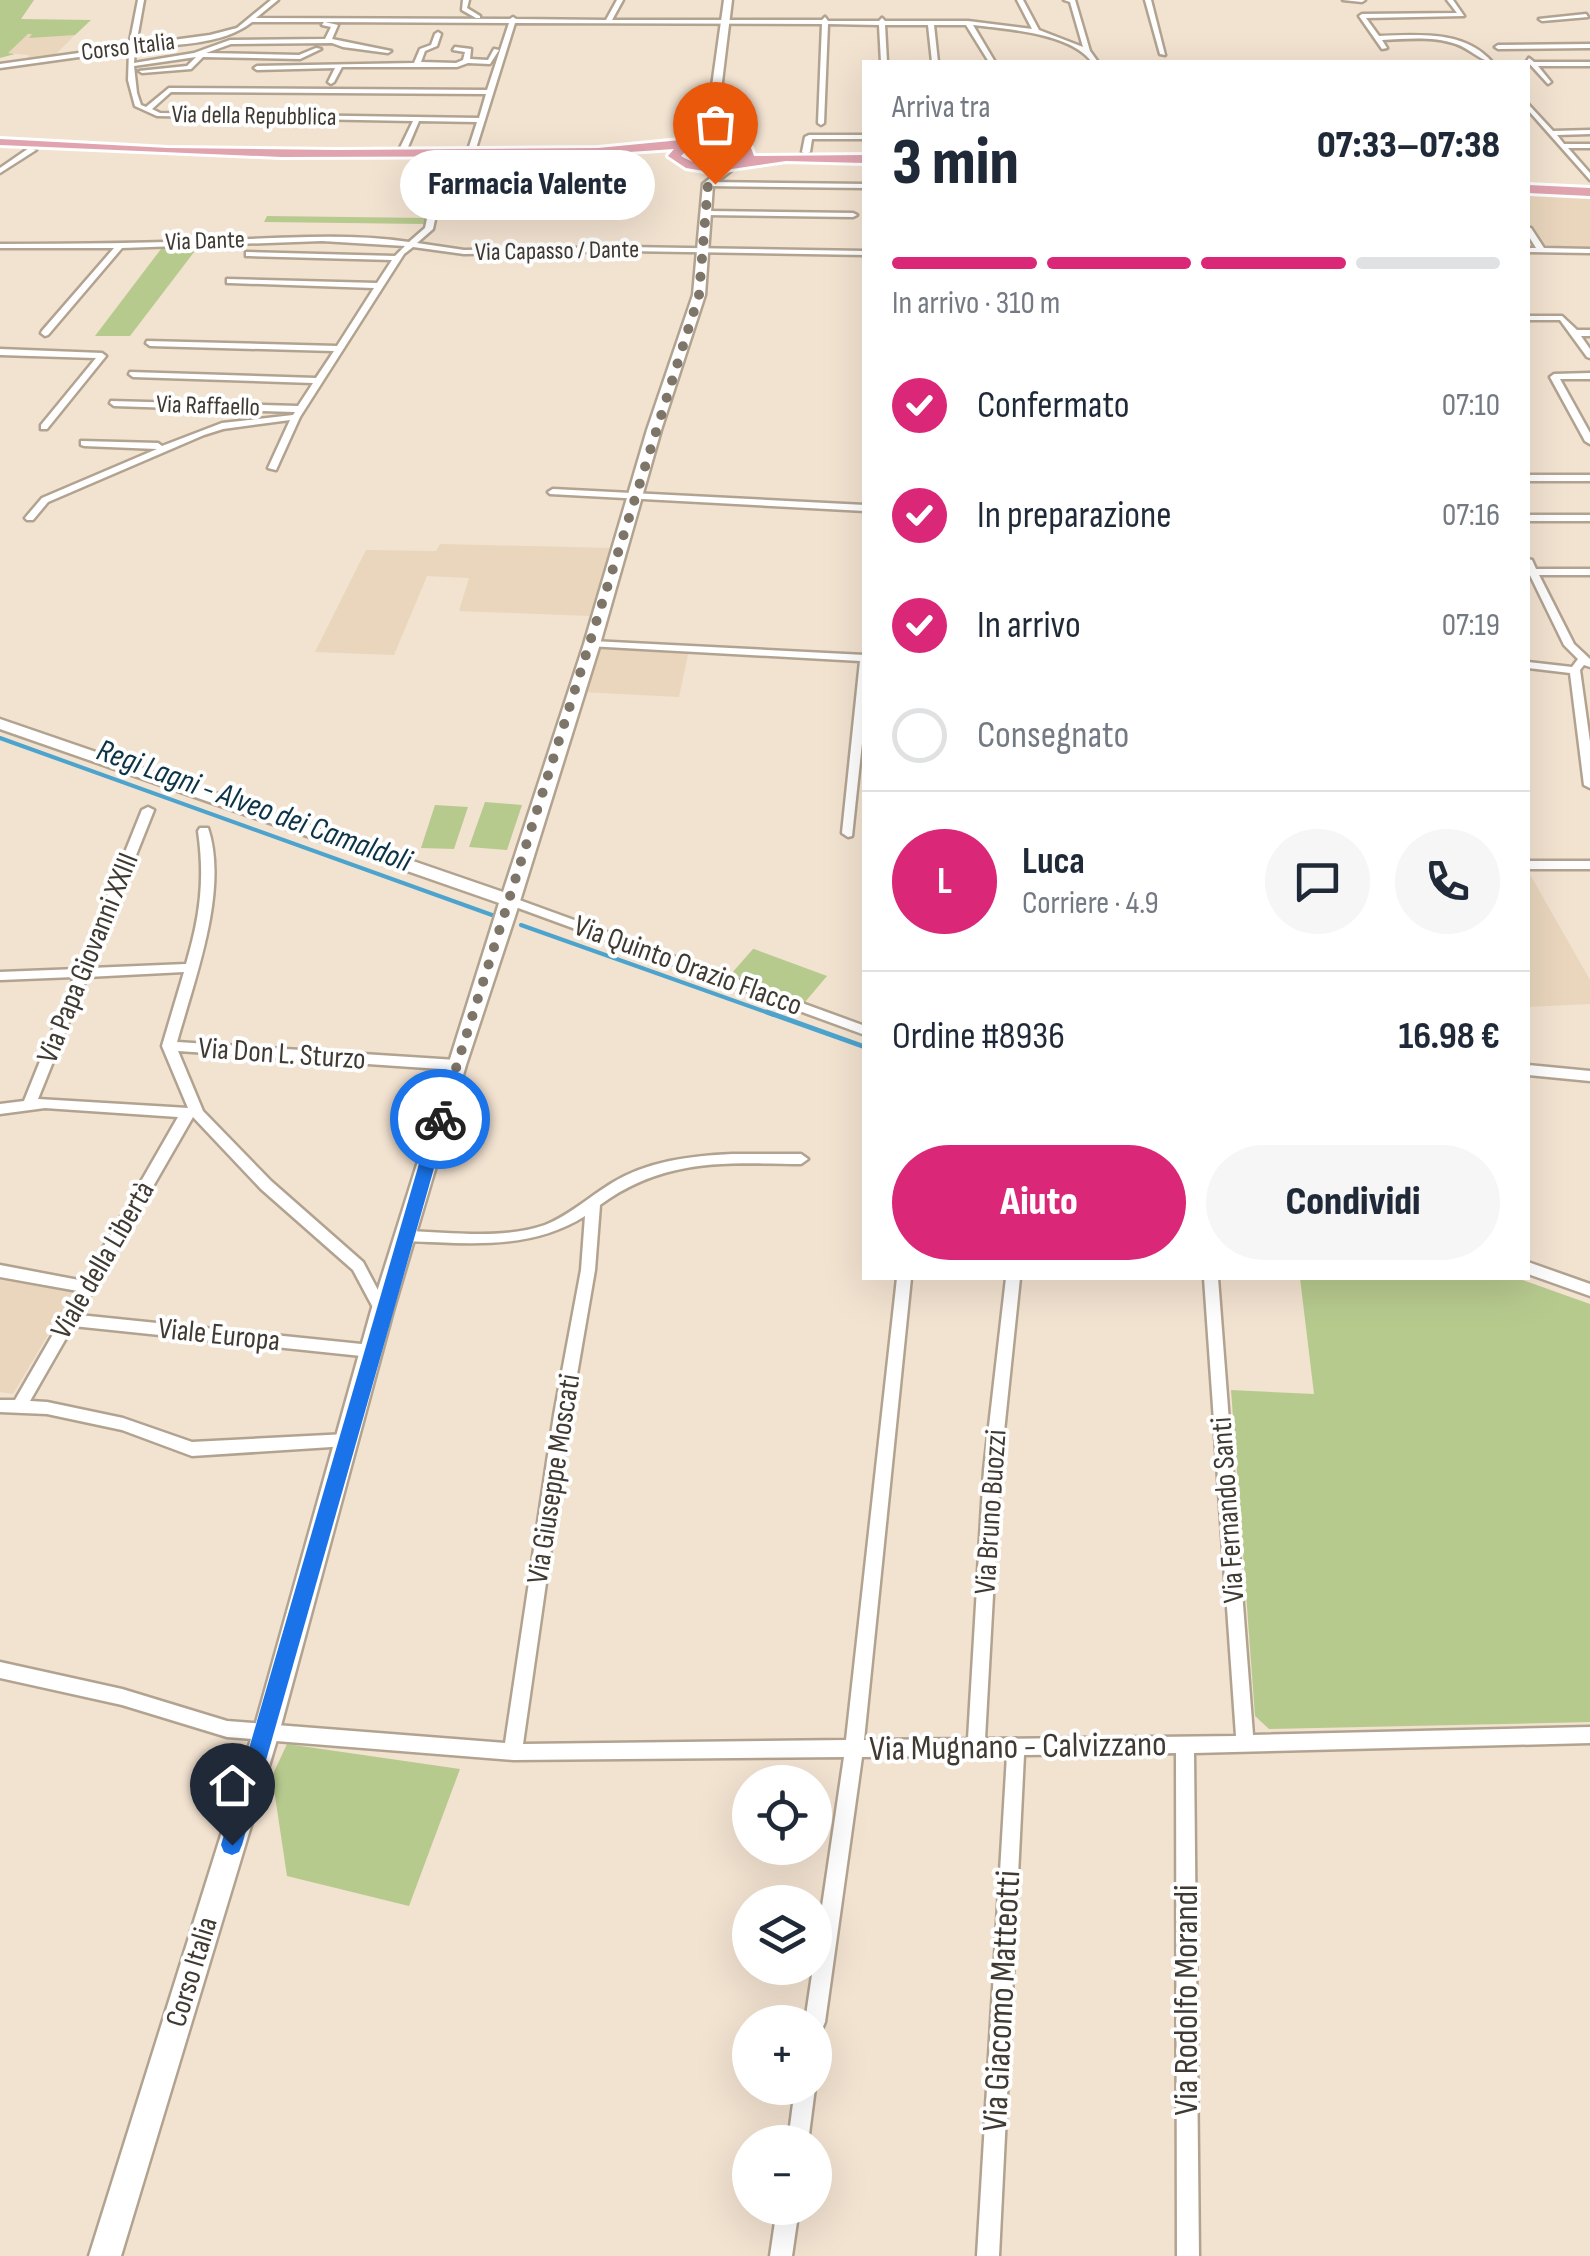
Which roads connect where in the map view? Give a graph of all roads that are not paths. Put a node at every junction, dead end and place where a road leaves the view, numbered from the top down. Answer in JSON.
{"nodes":[{"id":1,"x":141,"y":0,"type":"edge"},
{"id":2,"x":275,"y":0,"type":"edge"},
{"id":3,"x":466,"y":0,"type":"edge"},
{"id":4,"x":620,"y":0,"type":"edge"},
{"id":5,"x":728,"y":0,"type":"edge"},
{"id":6,"x":1020,"y":0,"type":"edge"},
{"id":7,"x":1066,"y":0,"type":"edge"},
{"id":8,"x":1148,"y":0,"type":"edge"},
{"id":9,"x":1346,"y":0,"type":"edge"},
{"id":10,"x":1362,"y":0,"type":"edge"},
{"id":11,"x":1450,"y":0,"type":"edge"},
{"id":12,"x":349,"y":7,"type":"dead end"},
{"id":13,"x":1589,"y":16,"type":"edge"},
{"id":14,"x":344,"y":17,"type":"junction"},
{"id":15,"x":310,"y":18,"type":"junction"},
{"id":16,"x":493,"y":18,"type":"junction"},
{"id":17,"x":514,"y":19,"type":"junction"},
{"id":18,"x":726,"y":19,"type":"junction"},
{"id":19,"x":825,"y":19,"type":"junction"},
{"id":20,"x":1542,"y":19,"type":"dead end"},
{"id":21,"x":253,"y":20,"type":"junction"},
{"id":22,"x":610,"y":20,"type":"junction"},
{"id":23,"x":882,"y":20,"type":"junction"},
{"id":24,"x":931,"y":22,"type":"junction"},
{"id":25,"x":968,"y":22,"type":"junction"},
{"id":26,"x":1036,"y":31,"type":"junction"},
{"id":27,"x":438,"y":34,"type":"dead end"},
{"id":28,"x":1378,"y":38,"type":"junction"},
{"id":29,"x":330,"y":41,"type":"junction"},
{"id":30,"x":344,"y":44,"type":"joint"},
{"id":31,"x":1518,"y":46,"type":"junction"},
{"id":32,"x":1590,"y":46,"type":"edge"},
{"id":33,"x":131,"y":47,"type":"junction"},
{"id":34,"x":1498,"y":47,"type":"dead end"},
{"id":35,"x":318,"y":48,"type":"dead end"},
{"id":36,"x":1384,"y":48,"type":"dead end"},
{"id":37,"x":455,"y":50,"type":"dead end"},
{"id":38,"x":496,"y":50,"type":"dead end"},
{"id":39,"x":1087,"y":50,"type":"junction"},
{"id":40,"x":388,"y":51,"type":"dead end"},
{"id":41,"x":1163,"y":54,"type":"dead end"},
{"id":42,"x":197,"y":56,"type":"junction"},
{"id":43,"x":279,"y":57,"type":"junction"},
{"id":44,"x":884,"y":60,"type":"edge"},
{"id":45,"x":936,"y":60,"type":"edge"},
{"id":46,"x":991,"y":60,"type":"edge"},
{"id":47,"x":1094,"y":60,"type":"edge"},
{"id":48,"x":1487,"y":60,"type":"edge"},
{"id":49,"x":1530,"y":60,"type":"edge"},
{"id":50,"x":1530,"y":60,"type":"edge"},
{"id":51,"x":467,"y":61,"type":"junction"},
{"id":52,"x":494,"y":62,"type":"junction"},
{"id":53,"x":1533,"y":64,"type":"junction"},
{"id":54,"x":1590,"y":64,"type":"edge"},
{"id":55,"x":422,"y":65,"type":"junction"},
{"id":56,"x":0,"y":66,"type":"edge"},
{"id":57,"x":344,"y":66,"type":"dead end"},
{"id":58,"x":272,"y":67,"type":"junction"},
{"id":59,"x":131,"y":68,"type":"junction"},
{"id":60,"x":258,"y":68,"type":"dead end"},
{"id":61,"x":186,"y":69,"type":"junction"},
{"id":62,"x":331,"y":82,"type":"dead end"},
{"id":63,"x":1548,"y":82,"type":"dead end"},
{"id":64,"x":169,"y":90,"type":"junction"},
{"id":65,"x":488,"y":92,"type":"junction"},
{"id":66,"x":1530,"y":108,"type":"edge"},
{"id":67,"x":146,"y":110,"type":"junction"},
{"id":68,"x":417,"y":119,"type":"junction"},
{"id":69,"x":479,"y":120,"type":"junction"},
{"id":70,"x":712,"y":123,"type":"junction"},
{"id":71,"x":821,"y":123,"type":"dead end"},
{"id":72,"x":1590,"y":132,"type":"edge"},
{"id":73,"x":1552,"y":133,"type":"junction"},
{"id":74,"x":862,"y":137,"type":"edge"},
{"id":75,"x":688,"y":144,"type":"junction"},
{"id":76,"x":738,"y":144,"type":"junction"},
{"id":77,"x":0,"y":145,"type":"edge"},
{"id":78,"x":1563,"y":146,"type":"junction"},
{"id":79,"x":1590,"y":146,"type":"edge"},
{"id":80,"x":32,"y":150,"type":"junction"},
{"id":81,"x":472,"y":152,"type":"junction"},
{"id":82,"x":806,"y":152,"type":"junction"},
{"id":83,"x":401,"y":154,"type":"junction"},
{"id":84,"x":862,"y":157,"type":"edge"},
{"id":85,"x":862,"y":157,"type":"edge"},
{"id":86,"x":444,"y":158,"type":"junction"},
{"id":87,"x":684,"y":163,"type":"junction"},
{"id":88,"x":737,"y":163,"type":"junction"},
{"id":89,"x":0,"y":171,"type":"edge"},
{"id":90,"x":708,"y":184,"type":"junction"},
{"id":91,"x":1590,"y":185,"type":"edge"},
{"id":92,"x":862,"y":186,"type":"edge"},
{"id":93,"x":1530,"y":186,"type":"edge"},
{"id":94,"x":706,"y":213,"type":"junction"},
{"id":95,"x":853,"y":215,"type":"dead end"},
{"id":96,"x":1530,"y":233,"type":"edge"},
{"id":97,"x":410,"y":244,"type":"junction"},
{"id":98,"x":0,"y":246,"type":"edge"},
{"id":99,"x":120,"y":246,"type":"junction"},
{"id":100,"x":1530,"y":250,"type":"edge"},
{"id":101,"x":1541,"y":250,"type":"junction"},
{"id":102,"x":704,"y":251,"type":"junction"},
{"id":103,"x":1590,"y":251,"type":"edge"},
{"id":104,"x":862,"y":253,"type":"edge"},
{"id":105,"x":249,"y":254,"type":"dead end"},
{"id":106,"x":398,"y":258,"type":"junction"},
{"id":107,"x":230,"y":282,"type":"dead end"},
{"id":108,"x":380,"y":286,"type":"junction"},
{"id":109,"x":1530,"y":318,"type":"edge"},
{"id":110,"x":1590,"y":332,"type":"edge"},
{"id":111,"x":45,"y":333,"type":"dead end"},
{"id":112,"x":1575,"y":333,"type":"junction"},
{"id":113,"x":150,"y":343,"type":"dead end"},
{"id":114,"x":340,"y":349,"type":"junction"},
{"id":115,"x":0,"y":352,"type":"edge"},
{"id":116,"x":1590,"y":355,"type":"edge"},
{"id":117,"x":133,"y":374,"type":"dead end"},
{"id":118,"x":1590,"y":376,"type":"edge"},
{"id":119,"x":319,"y":381,"type":"junction"},
{"id":120,"x":114,"y":403,"type":"dead end"},
{"id":121,"x":298,"y":413,"type":"junction"},
{"id":122,"x":44,"y":427,"type":"dead end"},
{"id":123,"x":1590,"y":441,"type":"edge"},
{"id":124,"x":84,"y":443,"type":"dead end"},
{"id":125,"x":167,"y":446,"type":"junction"},
{"id":126,"x":272,"y":468,"type":"dead end"},
{"id":127,"x":1530,"y":478,"type":"edge"},
{"id":128,"x":1590,"y":478,"type":"edge"},
{"id":129,"x":554,"y":492,"type":"dead end"},
{"id":130,"x":635,"y":495,"type":"junction"},
{"id":131,"x":862,"y":508,"type":"edge"},
{"id":132,"x":30,"y":518,"type":"dead end"},
{"id":133,"x":1530,"y":518,"type":"edge"},
{"id":134,"x":1590,"y":518,"type":"edge"},
{"id":135,"x":1530,"y":567,"type":"edge"},
{"id":136,"x":1590,"y":572,"type":"edge"},
{"id":137,"x":592,"y":644,"type":"junction"},
{"id":138,"x":862,"y":659,"type":"edge"},
{"id":139,"x":1530,"y":665,"type":"edge"},
{"id":140,"x":1582,"y":665,"type":"edge"},
{"id":141,"x":862,"y":690,"type":"edge"},
{"id":142,"x":0,"y":724,"type":"edge"},
{"id":143,"x":1590,"y":785,"type":"edge"},
{"id":144,"x":148,"y":810,"type":"dead end"},
{"id":145,"x":204,"y":832,"type":"dead end"},
{"id":146,"x":848,"y":834,"type":"dead end"},
{"id":147,"x":1530,"y":865,"type":"edge"},
{"id":148,"x":1590,"y":865,"type":"edge"},
{"id":149,"x":511,"y":900,"type":"junction"},
{"id":150,"x":192,"y":968,"type":"junction"},
{"id":151,"x":82,"y":972,"type":"junction"},
{"id":152,"x":0,"y":976,"type":"edge"},
{"id":153,"x":862,"y":1030,"type":"edge"},
{"id":154,"x":169,"y":1046,"type":"junction"},
{"id":155,"x":456,"y":1065,"type":"junction"},
{"id":156,"x":1530,"y":1070,"type":"edge"},
{"id":157,"x":1590,"y":1076,"type":"edge"},
{"id":158,"x":29,"y":1105,"type":"junction"},
{"id":159,"x":0,"y":1108,"type":"edge"},
{"id":160,"x":192,"y":1113,"type":"junction"},
{"id":161,"x":801,"y":1160,"type":"dead end"},
{"id":162,"x":593,"y":1206,"type":"junction"},
{"id":163,"x":405,"y":1236,"type":"junction"},
{"id":164,"x":1530,"y":1269,"type":"edge"},
{"id":165,"x":0,"y":1270,"type":"edge"},
{"id":166,"x":904,"y":1280,"type":"edge"},
{"id":167,"x":1012,"y":1280,"type":"edge"},
{"id":168,"x":1211,"y":1280,"type":"edge"},
{"id":169,"x":86,"y":1287,"type":"junction"},
{"id":170,"x":1590,"y":1290,"type":"edge"},
{"id":171,"x":382,"y":1311,"type":"junction"},
{"id":172,"x":68,"y":1320,"type":"junction"},
{"id":173,"x":371,"y":1351,"type":"junction"},
{"id":174,"x":0,"y":1406,"type":"edge"},
{"id":175,"x":19,"y":1407,"type":"junction"},
{"id":176,"x":347,"y":1440,"type":"junction"},
{"id":177,"x":0,"y":1670,"type":"edge"},
{"id":178,"x":266,"y":1732,"type":"junction"},
{"id":179,"x":1590,"y":1734,"type":"edge"},
{"id":180,"x":1244,"y":1743,"type":"junction"},
{"id":181,"x":1185,"y":1745,"type":"junction"},
{"id":182,"x":976,"y":1746,"type":"junction"},
{"id":183,"x":1016,"y":1746,"type":"junction"},
{"id":184,"x":854,"y":1748,"type":"junction"},
{"id":185,"x":513,"y":1752,"type":"junction"},
{"id":186,"x":817,"y":2005,"type":"edge"},
{"id":187,"x":786,"y":2225,"type":"edge"},
{"id":188,"x":105,"y":2256,"type":"edge"},
{"id":189,"x":781,"y":2256,"type":"edge"},
{"id":190,"x":988,"y":2256,"type":"edge"},
{"id":191,"x":1188,"y":2256,"type":"edge"}],
"edges":[{"from":1,"to":33,"type":"street","name":"Via della Repubblica"},
{"from":2,"to":21,"type":"street"},
{"from":3,"to":16,"type":"street"},
{"from":4,"to":22,"type":"street"},
{"from":5,"to":18,"type":"street"},
{"from":6,"to":26,"type":"street"},
{"from":7,"to":39,"type":"street"},
{"from":8,"to":41,"type":"street"},
{"from":9,"to":10,"type":"street"},
{"from":11,"to":28,"type":"street"},
{"from":12,"to":14,"type":"street"},
{"from":13,"to":20,"type":"street"},
{"from":14,"to":15,"type":"street"},
{"from":14,"to":16,"type":"street"},
{"from":15,"to":21,"type":"street"},
{"from":15,"to":29,"type":"street"},
{"from":16,"to":17,"type":"street"},
{"from":17,"to":22,"type":"street"},
{"from":17,"to":52,"type":"street"},
{"from":18,"to":19,"type":"street"},
{"from":18,"to":22,"type":"street"},
{"from":18,"to":70,"type":"street"},
{"from":19,"to":23,"type":"street"},
{"from":19,"to":71,"type":"street"},
{"from":21,"to":33,"type":"street","name":"Corso Italia"},
{"from":23,"to":24,"type":"street"},
{"from":23,"to":44,"type":"street"},
{"from":24,"to":25,"type":"street"},
{"from":24,"to":45,"type":"street"},
{"from":25,"to":26,"type":"street"},
{"from":25,"to":46,"type":"street"},
{"from":26,"to":39,"type":"street"},
{"from":27,"to":55,"type":"street"},
{"from":28,"to":36,"type":"street"},
{"from":28,"to":48,"type":"street"},
{"from":29,"to":30,"type":"street"},
{"from":29,"to":42,"type":"street"},
{"from":30,"to":40,"type":"street"},
{"from":31,"to":32,"type":"street"},
{"from":31,"to":34,"type":"street"},
{"from":31,"to":50,"type":"street"},
{"from":33,"to":56,"type":"street","name":"Corso Italia"},
{"from":33,"to":59,"type":"street","name":"Via della Repubblica"},
{"from":35,"to":43,"type":"street"},
{"from":37,"to":51,"type":"street"},
{"from":38,"to":52,"type":"street"},
{"from":39,"to":47,"type":"street"},
{"from":42,"to":43,"type":"street"},
{"from":42,"to":59,"type":"street"},
{"from":42,"to":61,"type":"street"},
{"from":43,"to":58,"type":"street"},
{"from":49,"to":53,"type":"street"},
{"from":51,"to":52,"type":"street"},
{"from":51,"to":55,"type":"street"},
{"from":52,"to":65,"type":"street"},
{"from":53,"to":54,"type":"street"},
{"from":53,"to":63,"type":"street"},
{"from":55,"to":57,"type":"street"},
{"from":58,"to":60,"type":"street"},
{"from":58,"to":62,"type":"street"},
{"from":59,"to":61,"type":"street"},
{"from":59,"to":67,"type":"street","name":"Via della Repubblica"},
{"from":61,"to":64,"type":"street"},
{"from":64,"to":65,"type":"street"},
{"from":64,"to":67,"type":"street"},
{"from":65,"to":69,"type":"street"},
{"from":66,"to":73,"type":"street"},
{"from":67,"to":68,"type":"street","name":"Via della Repubblica"},
{"from":68,"to":69,"type":"street","name":"Via della Repubblica"},
{"from":68,"to":83,"type":"street"},
{"from":69,"to":81,"type":"street"},
{"from":70,"to":75,"type":"street"},
{"from":70,"to":76,"type":"street"},
{"from":72,"to":73,"type":"street"},
{"from":73,"to":78,"type":"street"},
{"from":74,"to":82,"type":"street"},
{"from":75,"to":76,"type":"main road"},
{"from":75,"to":81,"type":"main road"},
{"from":75,"to":87,"type":"main road"},
{"from":76,"to":82,"type":"main road"},
{"from":76,"to":88,"type":"main road"},
{"from":77,"to":80,"type":"main road"},
{"from":77,"to":83,"type":"main road"},
{"from":78,"to":79,"type":"street"},
{"from":78,"to":91,"type":"street"},
{"from":80,"to":86,"type":"main road"},
{"from":80,"to":89,"type":"street"},
{"from":81,"to":83,"type":"main road"},
{"from":82,"to":84,"type":"main road"},
{"from":85,"to":88,"type":"main road"},
{"from":86,"to":87,"type":"main road"},
{"from":86,"to":97,"type":"street"},
{"from":87,"to":88,"type":"main road"},
{"from":87,"to":90,"type":"street"},
{"from":88,"to":90,"type":"street"},
{"from":90,"to":92,"type":"street"},
{"from":90,"to":94,"type":"street","name":"Corso Italia"},
{"from":91,"to":93,"type":"main road"},
{"from":94,"to":95,"type":"street"},
{"from":94,"to":102,"type":"street","name":"Corso Italia"},
{"from":96,"to":101,"type":"street"},
{"from":97,"to":99,"type":"street","name":"Via Dante"},
{"from":97,"to":102,"type":"street","name":"Via Capasso / Dante"},
{"from":97,"to":106,"type":"street"},
{"from":98,"to":99,"type":"street","name":"Via Dante"},
{"from":99,"to":111,"type":"street"},
{"from":100,"to":101,"type":"street"},
{"from":101,"to":103,"type":"street"},
{"from":102,"to":104,"type":"street","name":"Via Capasso / Dante"},
{"from":102,"to":130,"type":"street","name":"Corso Italia"},
{"from":105,"to":106,"type":"street"},
{"from":106,"to":108,"type":"street"},
{"from":107,"to":108,"type":"street"},
{"from":108,"to":114,"type":"street"},
{"from":109,"to":112,"type":"street"},
{"from":110,"to":112,"type":"street"},
{"from":112,"to":116,"type":"street"},
{"from":113,"to":114,"type":"street"},
{"from":114,"to":119,"type":"street"},
{"from":115,"to":122,"type":"street"},
{"from":117,"to":119,"type":"street"},
{"from":118,"to":123,"type":"street"},
{"from":119,"to":121,"type":"street"},
{"from":120,"to":121,"type":"street","name":"Via Raffaello"},
{"from":121,"to":125,"type":"street"},
{"from":121,"to":126,"type":"street"},
{"from":124,"to":125,"type":"street"},
{"from":125,"to":132,"type":"street"},
{"from":127,"to":128,"type":"street"},
{"from":129,"to":130,"type":"street"},
{"from":130,"to":131,"type":"street"},
{"from":130,"to":137,"type":"street","name":"Corso Italia"},
{"from":133,"to":134,"type":"street"},
{"from":135,"to":136,"type":"street"},
{"from":135,"to":140,"type":"street"},
{"from":137,"to":138,"type":"street"},
{"from":137,"to":149,"type":"street","name":"Corso Italia"},
{"from":139,"to":140,"type":"street"},
{"from":140,"to":143,"type":"street"},
{"from":141,"to":146,"type":"street"},
{"from":142,"to":149,"type":"street"},
{"from":144,"to":151,"type":"street","name":"Via Papa Giovanni XXIII"},
{"from":145,"to":150,"type":"street"},
{"from":147,"to":148,"type":"street"},
{"from":149,"to":153,"type":"street","name":"Via Quinto Orazio Flacco"},
{"from":149,"to":155,"type":"street","name":"Corso Italia"},
{"from":150,"to":151,"type":"street"},
{"from":150,"to":154,"type":"street"},
{"from":151,"to":152,"type":"street"},
{"from":151,"to":158,"type":"street","name":"Via Papa Giovanni XXIII"},
{"from":154,"to":155,"type":"street","name":"Via Don L. Sturzo"},
{"from":154,"to":160,"type":"street"},
{"from":155,"to":163,"type":"street","name":"Corso Italia"},
{"from":156,"to":157,"type":"street"},
{"from":158,"to":159,"type":"street"},
{"from":158,"to":160,"type":"street"},
{"from":160,"to":169,"type":"street","name":"Viale della Libertà"},
{"from":160,"to":171,"type":"street"},
{"from":161,"to":162,"type":"street"},
{"from":162,"to":163,"type":"street"},
{"from":162,"to":185,"type":"street","name":"Via Giuseppe Moscati"},
{"from":163,"to":171,"type":"street","name":"Corso Italia"},
{"from":164,"to":170,"type":"street"},
{"from":165,"to":169,"type":"street"},
{"from":166,"to":184,"type":"street"},
{"from":167,"to":182,"type":"street","name":"Via Bruno Buozzi"},
{"from":168,"to":180,"type":"street","name":"Via Fernando Santi"},
{"from":169,"to":172,"type":"street","name":"Viale della Libertà"},
{"from":171,"to":173,"type":"street","name":"Corso Italia"},
{"from":172,"to":173,"type":"street","name":"Viale Europa"},
{"from":172,"to":175,"type":"street","name":"Viale della Libertà"},
{"from":173,"to":176,"type":"street","name":"Corso Italia"},
{"from":174,"to":175,"type":"street"},
{"from":175,"to":176,"type":"street"},
{"from":176,"to":178,"type":"street","name":"Corso Italia"},
{"from":177,"to":178,"type":"street","name":"Via Mugnano - Calvizzano"},
{"from":178,"to":185,"type":"street","name":"Via Mugnano - Calvizzano"},
{"from":178,"to":188,"type":"street","name":"Corso Italia"},
{"from":179,"to":180,"type":"street","name":"Via Mugnano - Calvizzano"},
{"from":180,"to":181,"type":"street","name":"Via Mugnano - Calvizzano"},
{"from":181,"to":183,"type":"street","name":"Via Mugnano - Calvizzano"},
{"from":181,"to":191,"type":"street","name":"Via Rodolfo Morandi"},
{"from":182,"to":183,"type":"street","name":"Via Mugnano - Calvizzano"},
{"from":182,"to":184,"type":"street","name":"Via Mugnano - Calvizzano"},
{"from":183,"to":190,"type":"street","name":"Via Giacomo Matteotti"},
{"from":184,"to":185,"type":"street","name":"Via Mugnano - Calvizzano"},
{"from":184,"to":186,"type":"street"},
{"from":187,"to":189,"type":"street"}]}
